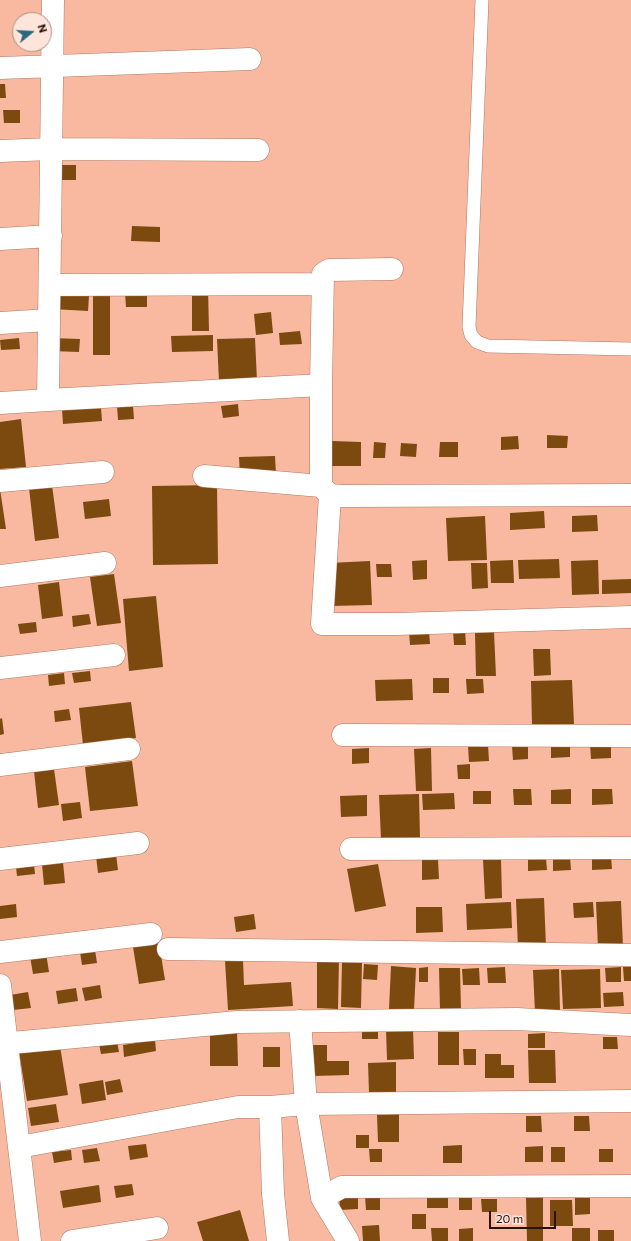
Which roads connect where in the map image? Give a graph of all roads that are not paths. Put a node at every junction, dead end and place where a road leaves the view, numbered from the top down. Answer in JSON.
{"nodes":[{"id":1,"x":53,"y":0,"type":"edge"},
{"id":2,"x":482,"y":0,"type":"edge"},
{"id":3,"x":250,"y":59,"type":"dead end"},
{"id":4,"x":53,"y":66,"type":"junction"},
{"id":5,"x":0,"y":68,"type":"edge"},
{"id":6,"x":51,"y":149,"type":"junction"},
{"id":7,"x":258,"y":150,"type":"dead end"},
{"id":8,"x":0,"y":151,"type":"edge"},
{"id":9,"x":51,"y":236,"type":"junction"},
{"id":10,"x":0,"y":239,"type":"edge"},
{"id":11,"x":392,"y":269,"type":"dead end"},
{"id":12,"x":322,"y":284,"type":"junction"},
{"id":13,"x":50,"y":285,"type":"junction"},
{"id":14,"x":49,"y":320,"type":"junction"},
{"id":15,"x":0,"y":323,"type":"edge"},
{"id":16,"x":631,"y":349,"type":"edge"},
{"id":17,"x":321,"y":385,"type":"junction"},
{"id":18,"x":48,"y":400,"type":"junction"},
{"id":19,"x":0,"y":403,"type":"edge"},
{"id":20,"x":103,"y":472,"type":"dead end"},
{"id":21,"x":204,"y":476,"type":"dead end"},
{"id":22,"x":0,"y":481,"type":"edge"},
{"id":23,"x":326,"y":490,"type":"junction"},
{"id":24,"x":631,"y":495,"type":"edge"},
{"id":25,"x":105,"y":563,"type":"dead end"},
{"id":26,"x":0,"y":576,"type":"edge"},
{"id":27,"x":631,"y":617,"type":"edge"},
{"id":28,"x":114,"y":655,"type":"dead end"},
{"id":29,"x":0,"y":668,"type":"edge"},
{"id":30,"x":343,"y":734,"type":"dead end"},
{"id":31,"x":631,"y":736,"type":"edge"},
{"id":32,"x":129,"y":749,"type":"dead end"},
{"id":33,"x":0,"y":765,"type":"edge"},
{"id":34,"x":138,"y":843,"type":"dead end"},
{"id":35,"x":351,"y":848,"type":"dead end"},
{"id":36,"x":631,"y":848,"type":"edge"},
{"id":37,"x":0,"y":860,"type":"edge"},
{"id":38,"x":151,"y":934,"type":"dead end"},
{"id":39,"x":168,"y":949,"type":"dead end"},
{"id":40,"x":0,"y":952,"type":"edge"},
{"id":41,"x":631,"y":955,"type":"edge"},
{"id":42,"x":0,"y":985,"type":"edge"},
{"id":43,"x":300,"y":1021,"type":"junction"},
{"id":44,"x":631,"y":1024,"type":"edge"},
{"id":45,"x":4,"y":1044,"type":"edge"},
{"id":46,"x":631,"y":1101,"type":"edge"},
{"id":47,"x":306,"y":1104,"type":"junction"},
{"id":48,"x":270,"y":1107,"type":"junction"},
{"id":49,"x":19,"y":1147,"type":"junction"},
{"id":50,"x":631,"y":1186,"type":"edge"},
{"id":51,"x":322,"y":1198,"type":"junction"},
{"id":52,"x":157,"y":1228,"type":"dead end"},
{"id":53,"x":30,"y":1241,"type":"edge"},
{"id":54,"x":72,"y":1241,"type":"edge"},
{"id":55,"x":278,"y":1241,"type":"edge"},
{"id":56,"x":348,"y":1241,"type":"edge"}],
"edges":[{"from":1,"to":4,"type":"street"},
{"from":2,"to":16,"type":"lane"},
{"from":3,"to":4,"type":"street"},
{"from":4,"to":5,"type":"street"},
{"from":4,"to":6,"type":"street"},
{"from":6,"to":7,"type":"street"},
{"from":6,"to":8,"type":"street"},
{"from":6,"to":9,"type":"street"},
{"from":9,"to":10,"type":"street"},
{"from":9,"to":13,"type":"street"},
{"from":11,"to":12,"type":"street"},
{"from":12,"to":13,"type":"street"},
{"from":12,"to":17,"type":"street"},
{"from":13,"to":14,"type":"street"},
{"from":14,"to":15,"type":"street"},
{"from":14,"to":18,"type":"street"},
{"from":17,"to":18,"type":"street"},
{"from":17,"to":23,"type":"street"},
{"from":18,"to":19,"type":"street"},
{"from":20,"to":22,"type":"street"},
{"from":21,"to":23,"type":"street"},
{"from":23,"to":24,"type":"street"},
{"from":23,"to":27,"type":"street"},
{"from":25,"to":26,"type":"street"},
{"from":28,"to":29,"type":"street"},
{"from":30,"to":31,"type":"street"},
{"from":32,"to":33,"type":"street"},
{"from":34,"to":37,"type":"street"},
{"from":35,"to":36,"type":"street"},
{"from":38,"to":40,"type":"street"},
{"from":39,"to":41,"type":"street"},
{"from":42,"to":45,"type":"street"},
{"from":43,"to":44,"type":"street"},
{"from":43,"to":45,"type":"street"},
{"from":43,"to":47,"type":"street"},
{"from":45,"to":49,"type":"street"},
{"from":46,"to":47,"type":"street"},
{"from":47,"to":48,"type":"street"},
{"from":47,"to":51,"type":"street"},
{"from":48,"to":49,"type":"street"},
{"from":48,"to":55,"type":"street"},
{"from":49,"to":53,"type":"street"},
{"from":50,"to":51,"type":"street"},
{"from":51,"to":56,"type":"street"},
{"from":52,"to":54,"type":"street"}]}
